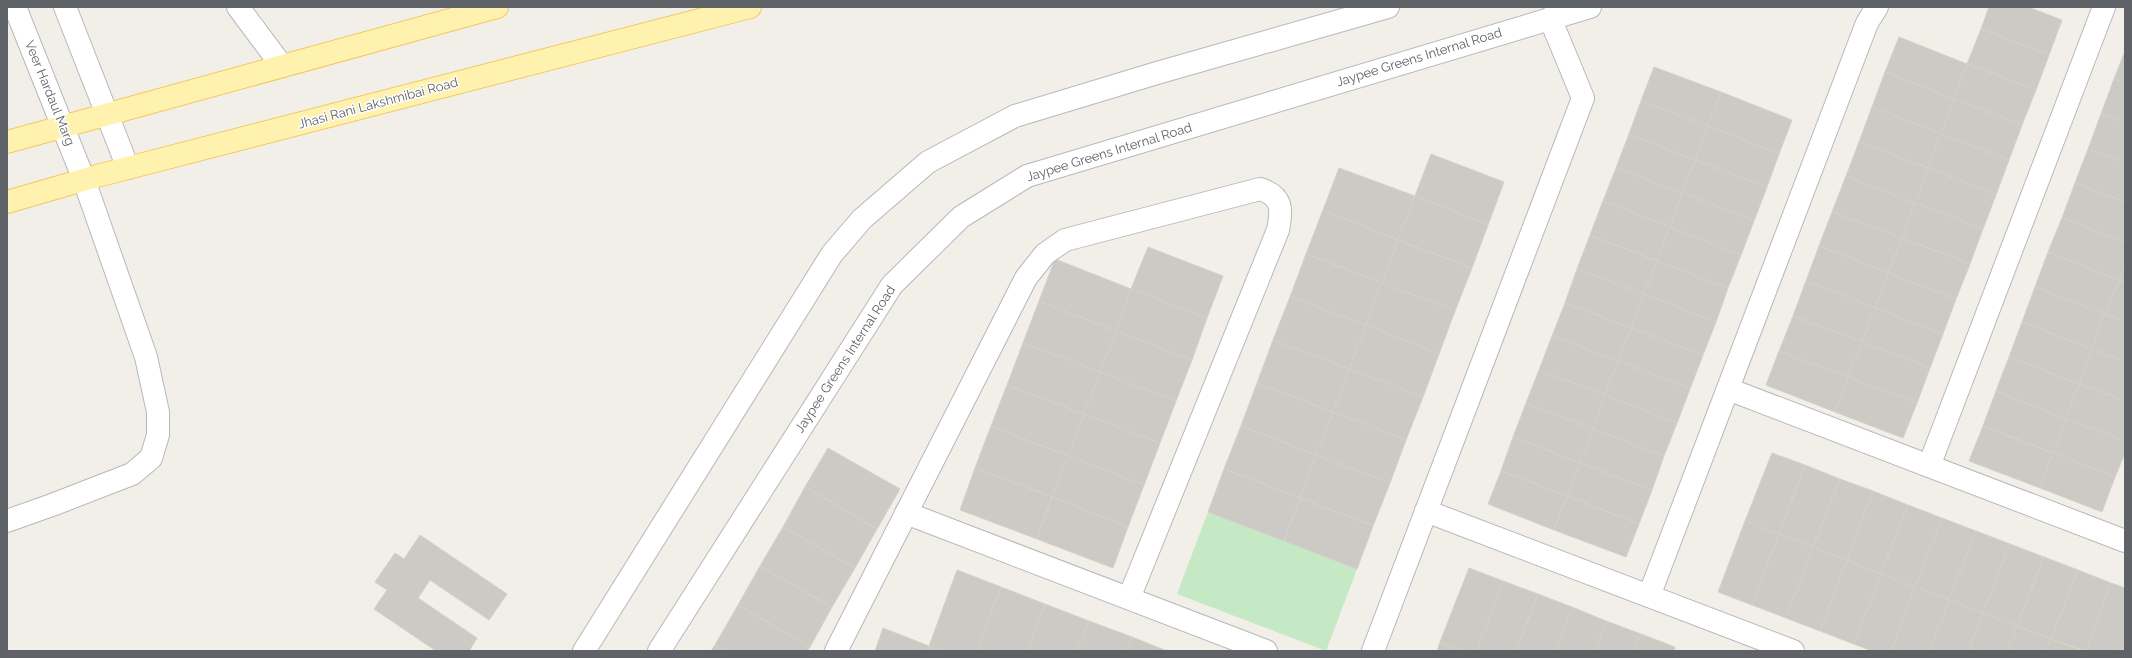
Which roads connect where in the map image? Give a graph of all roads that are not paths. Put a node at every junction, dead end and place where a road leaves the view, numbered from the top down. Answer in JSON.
{"nodes":[{"id":1,"x":15,"y":7,"type":"edge"},
{"id":2,"x":65,"y":7,"type":"edge"},
{"id":3,"x":238,"y":7,"type":"edge"},
{"id":4,"x":497,"y":7,"type":"edge"},
{"id":5,"x":750,"y":7,"type":"edge"},
{"id":6,"x":1388,"y":7,"type":"edge"},
{"id":7,"x":1590,"y":7,"type":"edge"},
{"id":8,"x":1877,"y":7,"type":"edge"},
{"id":9,"x":2104,"y":7,"type":"edge"},
{"id":10,"x":1550,"y":18,"type":"junction"},
{"id":11,"x":282,"y":66,"type":"junction"},
{"id":12,"x":107,"y":114,"type":"junction"},
{"id":13,"x":63,"y":126,"type":"junction"},
{"id":14,"x":7,"y":142,"type":"edge"},
{"id":15,"x":128,"y":168,"type":"junction"},
{"id":16,"x":84,"y":180,"type":"junction"},
{"id":17,"x":7,"y":202,"type":"edge"},
{"id":18,"x":1728,"y":389,"type":"junction"},
{"id":19,"x":1929,"y":466,"type":"junction"},
{"id":20,"x":1426,"y":511,"type":"junction"},
{"id":21,"x":906,"y":513,"type":"junction"},
{"id":22,"x":7,"y":521,"type":"edge"},
{"id":23,"x":2125,"y":541,"type":"edge"},
{"id":24,"x":1649,"y":596,"type":"junction"},
{"id":25,"x":1129,"y":598,"type":"junction"},
{"id":26,"x":584,"y":651,"type":"edge"},
{"id":27,"x":659,"y":651,"type":"edge"},
{"id":28,"x":836,"y":651,"type":"edge"},
{"id":29,"x":1266,"y":651,"type":"edge"},
{"id":30,"x":1373,"y":651,"type":"edge"},
{"id":31,"x":1793,"y":651,"type":"edge"}],
"edges":[{"from":1,"to":13,"type":"street","name":"Veer Hardaul Marg"},
{"from":2,"to":12,"type":"street"},
{"from":3,"to":11,"type":"street"},
{"from":4,"to":11,"type":"main road"},
{"from":5,"to":15,"type":"main road","name":"Jhasi Rani Lakshmibai Road"},
{"from":6,"to":26,"type":"street"},
{"from":7,"to":10,"type":"street","name":"Jaypee Greens Internal Road"},
{"from":8,"to":18,"type":"street"},
{"from":9,"to":19,"type":"street"},
{"from":10,"to":20,"type":"street"},
{"from":10,"to":27,"type":"street","name":"Jaypee Greens Internal Road"},
{"from":11,"to":12,"type":"main road"},
{"from":12,"to":13,"type":"main road"},
{"from":12,"to":15,"type":"street"},
{"from":13,"to":14,"type":"main road"},
{"from":13,"to":16,"type":"street","name":"Veer Hardaul Marg"},
{"from":15,"to":16,"type":"main road","name":"Jhasi Rani Lakshmibai Road"},
{"from":16,"to":17,"type":"main road","name":"Jhasi Rani Lakshmibai Road"},
{"from":16,"to":22,"type":"street","name":"Veer Hardaul Marg"},
{"from":18,"to":19,"type":"street"},
{"from":18,"to":24,"type":"street"},
{"from":19,"to":23,"type":"street"},
{"from":20,"to":24,"type":"street"},
{"from":20,"to":30,"type":"street"},
{"from":21,"to":25,"type":"street"},
{"from":21,"to":25,"type":"street"},
{"from":21,"to":28,"type":"street"},
{"from":24,"to":31,"type":"street"},
{"from":25,"to":29,"type":"street"}]}
